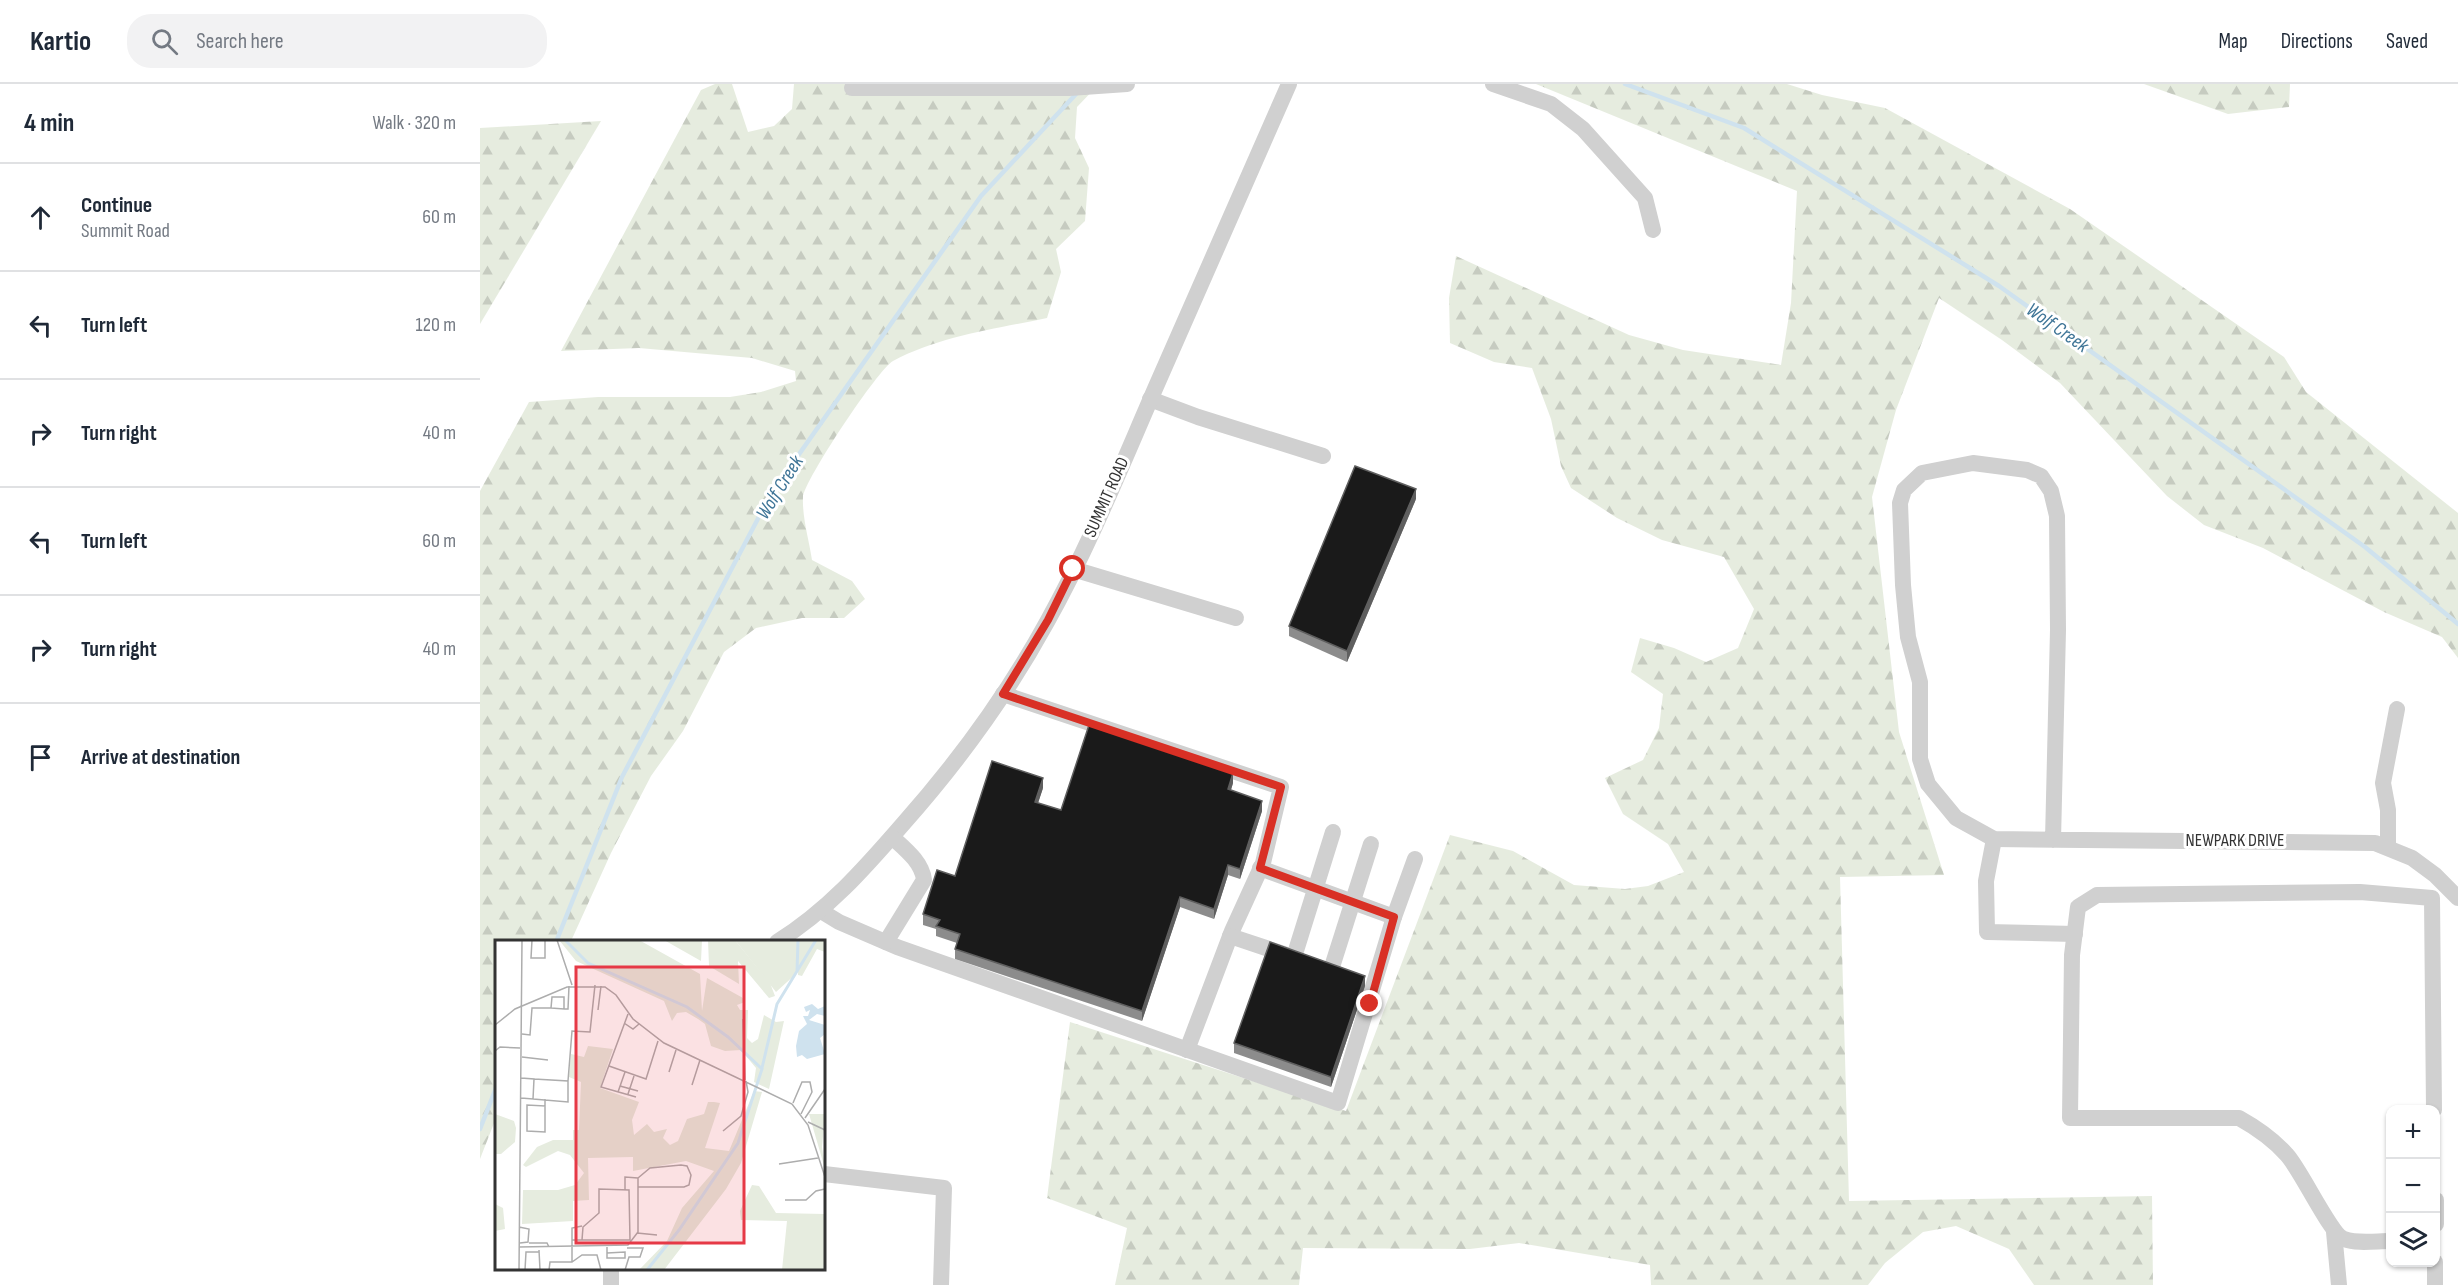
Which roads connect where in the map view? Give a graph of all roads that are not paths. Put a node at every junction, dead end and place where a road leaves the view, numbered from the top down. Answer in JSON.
{"nodes":[{"id":1,"x":1127,"y":84,"type":"edge"},
{"id":2,"x":1289,"y":84,"type":"edge"},
{"id":3,"x":1493,"y":84,"type":"edge"},
{"id":4,"x":852,"y":88,"type":"dead end"},
{"id":5,"x":1653,"y":230,"type":"dead end"},
{"id":6,"x":1150,"y":399,"type":"junction"},
{"id":7,"x":1323,"y":456,"type":"dead end"},
{"id":8,"x":1073,"y":569,"type":"junction"},
{"id":9,"x":1236,"y":618,"type":"dead end"},
{"id":10,"x":1003,"y":694,"type":"junction"},
{"id":11,"x":2397,"y":709,"type":"dead end"},
{"id":12,"x":1333,"y":832,"type":"dead end"},
{"id":13,"x":892,"y":837,"type":"junction"},
{"id":14,"x":1994,"y":839,"type":"junction"},
{"id":15,"x":2052,"y":840,"type":"junction"},
{"id":16,"x":1371,"y":844,"type":"dead end"},
{"id":17,"x":2388,"y":847,"type":"junction"},
{"id":18,"x":1415,"y":859,"type":"dead end"},
{"id":19,"x":1260,"y":868,"type":"junction"},
{"id":20,"x":1315,"y":888,"type":"junction"},
{"id":21,"x":2455,"y":894,"type":"edge"},
{"id":22,"x":2432,"y":898,"type":"junction"},
{"id":23,"x":1354,"y":903,"type":"junction"},
{"id":24,"x":820,"y":911,"type":"junction"},
{"id":25,"x":1394,"y":917,"type":"junction"},
{"id":26,"x":2075,"y":934,"type":"junction"},
{"id":27,"x":1230,"y":936,"type":"junction"},
{"id":28,"x":780,"y":940,"type":"edge"},
{"id":29,"x":886,"y":942,"type":"junction"},
{"id":30,"x":1294,"y":957,"type":"junction"},
{"id":31,"x":1331,"y":970,"type":"junction"},
{"id":32,"x":1376,"y":984,"type":"junction"},
{"id":33,"x":1187,"y":1050,"type":"junction"},
{"id":34,"x":2434,"y":1105,"type":"edge"},
{"id":35,"x":825,"y":1174,"type":"edge"},
{"id":36,"x":2334,"y":1232,"type":"junction"},
{"id":37,"x":2386,"y":1240,"type":"edge"},
{"id":38,"x":2435,"y":1267,"type":"edge"},
{"id":39,"x":940,"y":1285,"type":"edge"},
{"id":40,"x":2339,"y":1285,"type":"edge"},
{"id":41,"x":2435,"y":1285,"type":"edge"}],
"edges":[{"from":1,"to":4,"type":"street"},
{"from":2,"to":6,"type":"street","name":"SUMMIT ROAD"},
{"from":3,"to":5,"type":"street"},
{"from":6,"to":7,"type":"street"},
{"from":6,"to":8,"type":"street","name":"SUMMIT ROAD"},
{"from":8,"to":9,"type":"street"},
{"from":8,"to":10,"type":"street","name":"SUMMIT ROAD"},
{"from":10,"to":13,"type":"street","name":"SUMMIT ROAD"},
{"from":10,"to":19,"type":"street"},
{"from":11,"to":17,"type":"street"},
{"from":12,"to":20,"type":"street"},
{"from":13,"to":24,"type":"street","name":"SUMMIT ROAD"},
{"from":13,"to":29,"type":"street"},
{"from":14,"to":15,"type":"street","name":"NEWPARK DRIVE"},
{"from":14,"to":15,"type":"street"},
{"from":14,"to":26,"type":"street"},
{"from":15,"to":17,"type":"street","name":"NEWPARK DRIVE"},
{"from":16,"to":23,"type":"street"},
{"from":17,"to":21,"type":"street","name":"NEWPARK DRIVE"},
{"from":18,"to":25,"type":"street"},
{"from":19,"to":20,"type":"street"},
{"from":19,"to":27,"type":"street"},
{"from":20,"to":23,"type":"street"},
{"from":20,"to":30,"type":"street"},
{"from":21,"to":22,"type":"street"},
{"from":22,"to":26,"type":"street"},
{"from":22,"to":34,"type":"street"},
{"from":23,"to":25,"type":"street"},
{"from":23,"to":31,"type":"street"},
{"from":24,"to":28,"type":"street","name":"SUMMIT ROAD"},
{"from":24,"to":29,"type":"street"},
{"from":25,"to":32,"type":"street"},
{"from":26,"to":36,"type":"street"},
{"from":27,"to":30,"type":"street"},
{"from":27,"to":33,"type":"street"},
{"from":29,"to":33,"type":"street"},
{"from":30,"to":31,"type":"street"},
{"from":31,"to":32,"type":"street"},
{"from":32,"to":33,"type":"street"},
{"from":35,"to":39,"type":"street"},
{"from":36,"to":37,"type":"street"},
{"from":36,"to":40,"type":"street"},
{"from":38,"to":41,"type":"street"}]}
